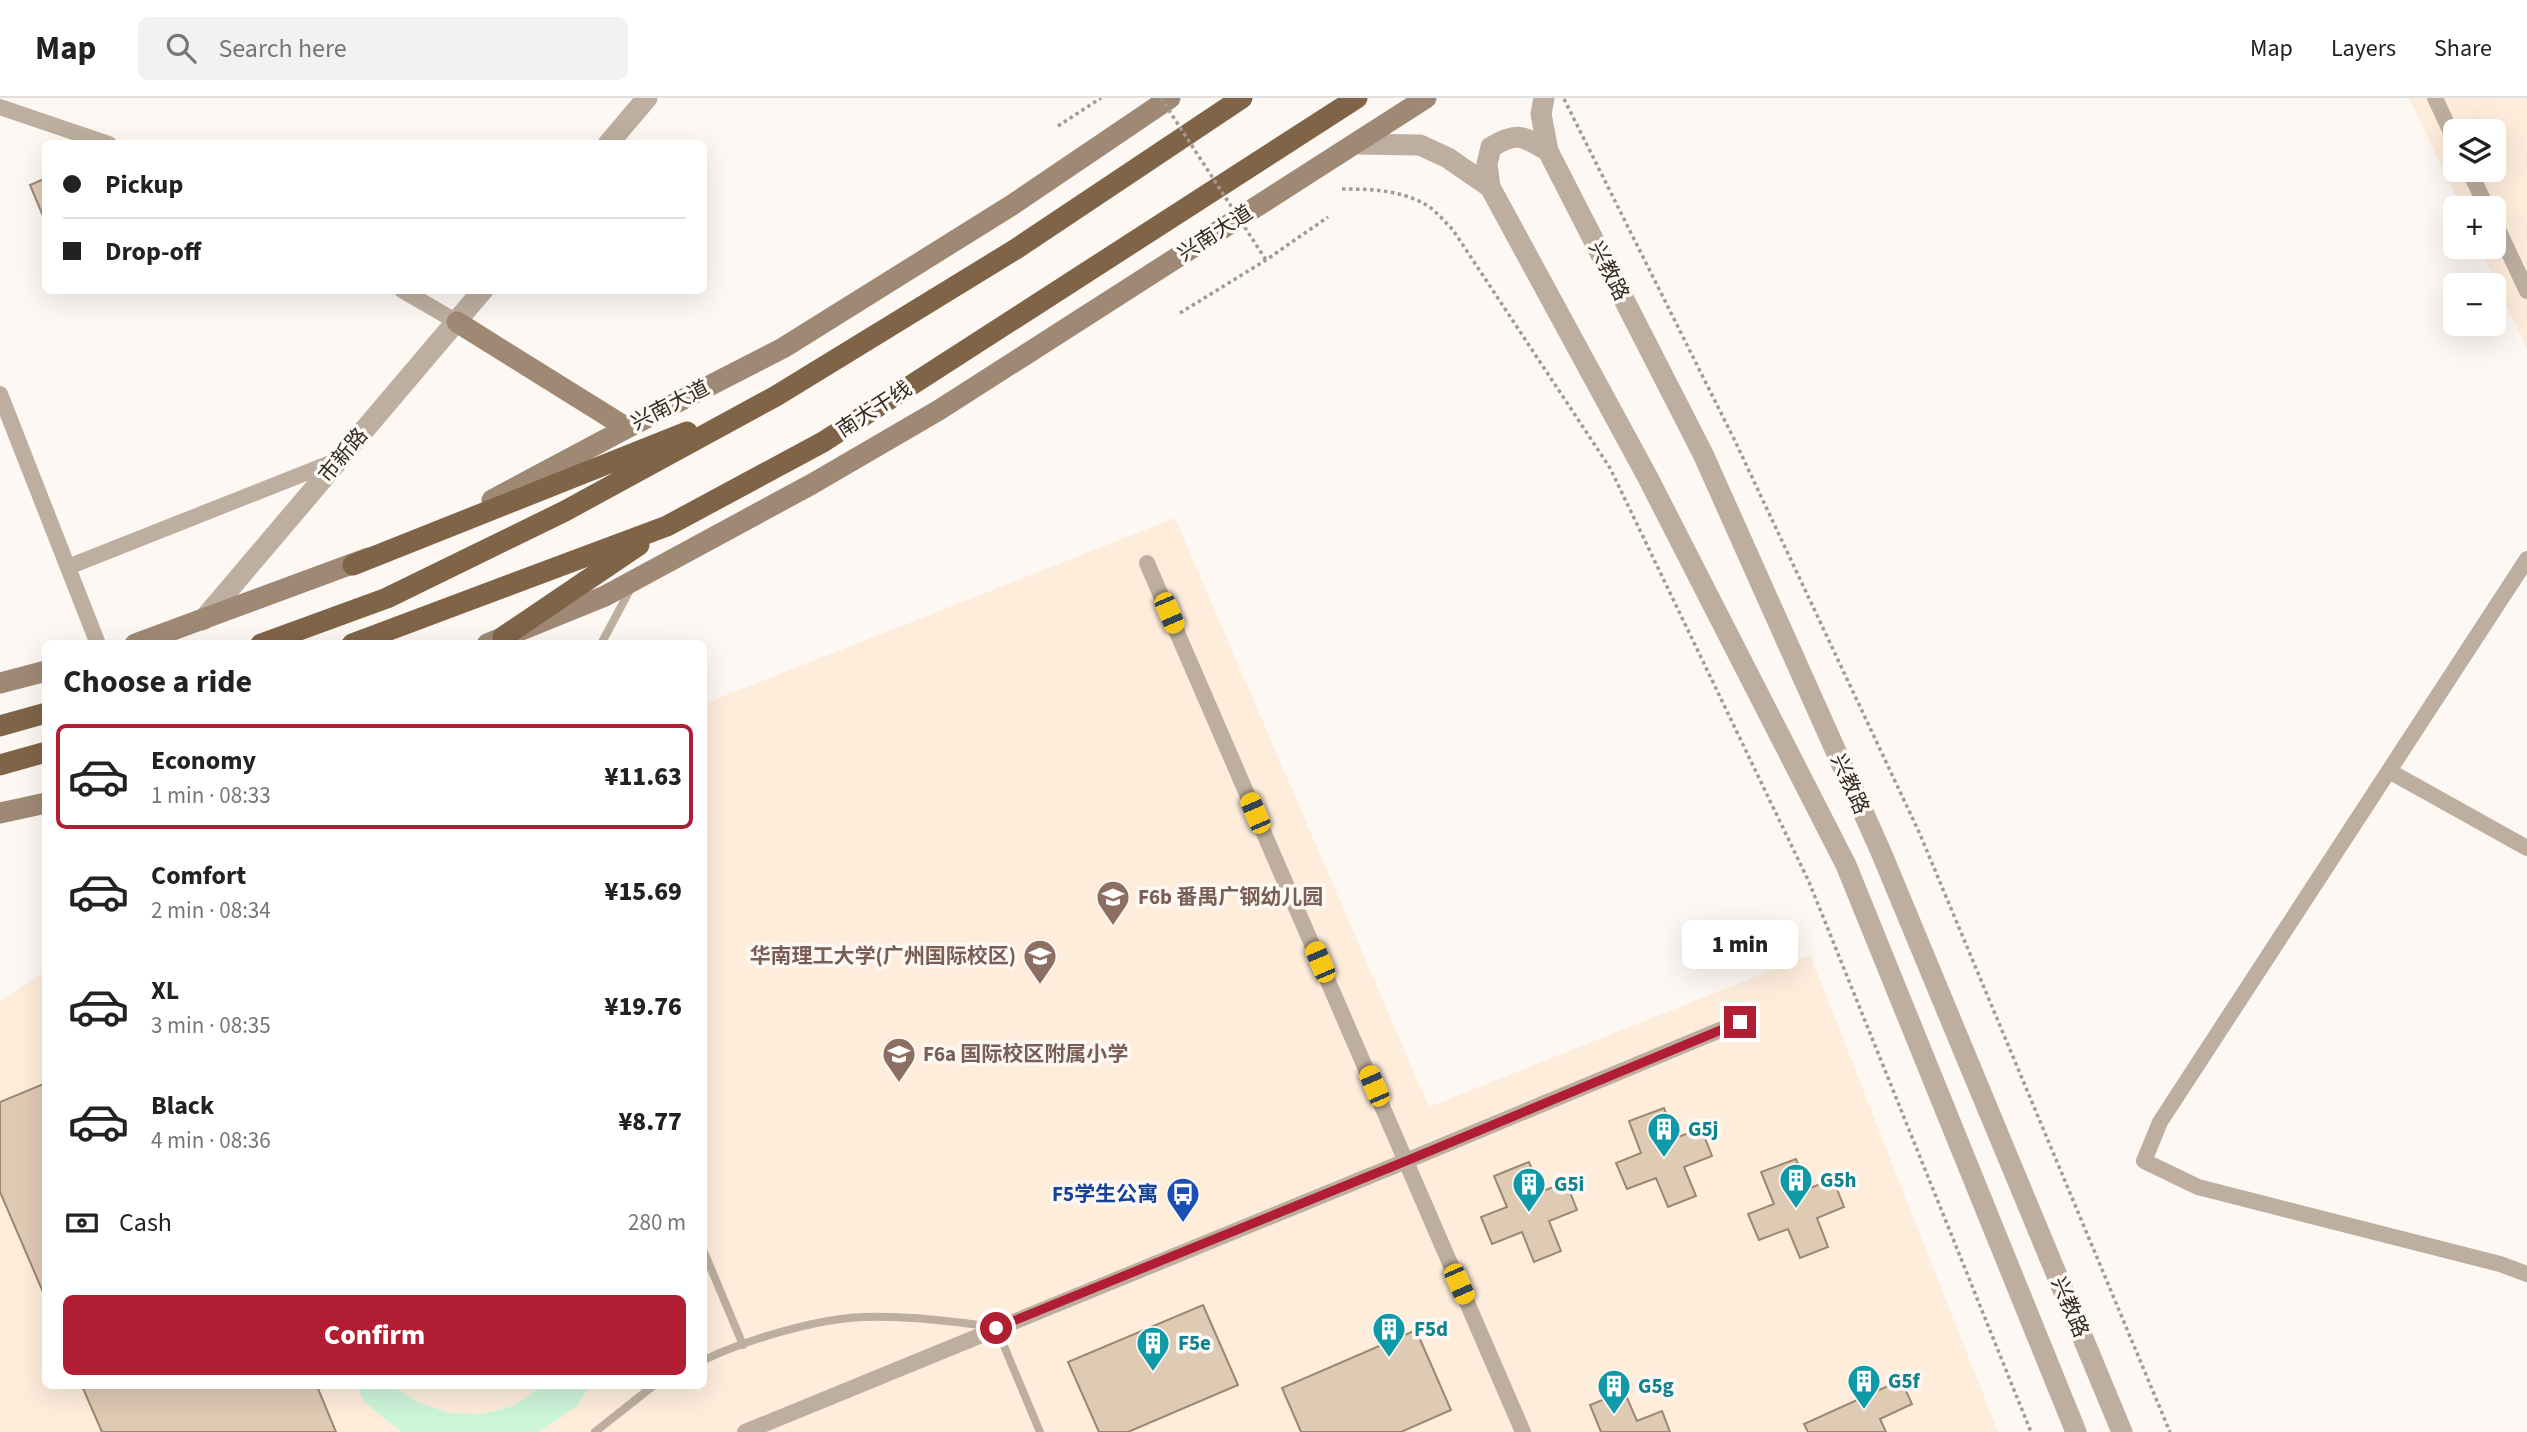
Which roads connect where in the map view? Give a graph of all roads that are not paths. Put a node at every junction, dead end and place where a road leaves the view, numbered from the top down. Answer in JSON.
{"nodes":[{"id":1,"x":647,"y":98,"type":"edge"},
{"id":2,"x":1170,"y":98,"type":"edge"},
{"id":3,"x":1242,"y":98,"type":"edge"},
{"id":4,"x":1357,"y":98,"type":"edge"},
{"id":5,"x":1426,"y":98,"type":"edge"},
{"id":6,"x":1544,"y":98,"type":"edge"},
{"id":7,"x":2435,"y":98,"type":"edge"},
{"id":8,"x":0,"y":107,"type":"edge"},
{"id":9,"x":2445,"y":119,"type":"edge"},
{"id":10,"x":96,"y":140,"type":"edge"},
{"id":11,"x":611,"y":140,"type":"edge"},
{"id":12,"x":1355,"y":144,"type":"junction"},
{"id":13,"x":1548,"y":151,"type":"junction"},
{"id":14,"x":1490,"y":187,"type":"junction"},
{"id":15,"x":2506,"y":246,"type":"edge"},
{"id":16,"x":2527,"y":291,"type":"edge"},
{"id":17,"x":409,"y":294,"type":"edge"},
{"id":18,"x":480,"y":294,"type":"edge"},
{"id":19,"x":457,"y":322,"type":"junction"},
{"id":20,"x":0,"y":394,"type":"edge"},
{"id":21,"x":776,"y":396,"type":"junction"},
{"id":22,"x":627,"y":428,"type":"junction"},
{"id":23,"x":340,"y":459,"type":"junction"},
{"id":24,"x":667,"y":526,"type":"junction"},
{"id":25,"x":2527,"y":559,"type":"edge"},
{"id":26,"x":1147,"y":564,"type":"dead end"},
{"id":27,"x":354,"y":565,"type":"junction"},
{"id":28,"x":68,"y":567,"type":"junction"},
{"id":29,"x":635,"y":580,"type":"junction"},
{"id":30,"x":203,"y":620,"type":"junction"},
{"id":31,"x":96,"y":640,"type":"edge"},
{"id":32,"x":146,"y":640,"type":"edge"},
{"id":33,"x":272,"y":640,"type":"edge"},
{"id":34,"x":363,"y":640,"type":"edge"},
{"id":35,"x":495,"y":640,"type":"edge"},
{"id":36,"x":603,"y":640,"type":"edge"},
{"id":37,"x":42,"y":672,"type":"edge"},
{"id":38,"x":0,"y":683,"type":"edge"},
{"id":39,"x":42,"y":714,"type":"edge"},
{"id":40,"x":0,"y":726,"type":"edge"},
{"id":41,"x":42,"y":753,"type":"edge"},
{"id":42,"x":0,"y":765,"type":"edge"},
{"id":43,"x":2389,"y":771,"type":"junction"},
{"id":44,"x":42,"y":804,"type":"edge"},
{"id":45,"x":0,"y":813,"type":"edge"},
{"id":46,"x":2527,"y":848,"type":"edge"},
{"id":47,"x":1740,"y":1022,"type":"dead end"},
{"id":48,"x":1406,"y":1161,"type":"junction"},
{"id":49,"x":707,"y":1259,"type":"edge"},
{"id":50,"x":2527,"y":1274,"type":"edge"},
{"id":51,"x":996,"y":1328,"type":"junction"},
{"id":52,"x":743,"y":1345,"type":"junction"},
{"id":53,"x":707,"y":1359,"type":"edge"},
{"id":54,"x":649,"y":1389,"type":"edge"},
{"id":55,"x":595,"y":1432,"type":"edge"},
{"id":56,"x":745,"y":1432,"type":"edge"},
{"id":57,"x":1040,"y":1432,"type":"edge"},
{"id":58,"x":1523,"y":1432,"type":"edge"},
{"id":59,"x":2076,"y":1432,"type":"edge"},
{"id":60,"x":2122,"y":1432,"type":"edge"}],
"edges":[{"from":1,"to":11,"type":"street"},
{"from":2,"to":22,"type":"main road","name":"兴南大道"},
{"from":3,"to":21,"type":"highway"},
{"from":4,"to":24,"type":"highway","name":"南大干线"},
{"from":5,"to":12,"type":"main road","name":"兴南大道"},
{"from":6,"to":13,"type":"street","name":"兴教路"},
{"from":7,"to":9,"type":"street"},
{"from":8,"to":10,"type":"street"},
{"from":12,"to":14,"type":"street"},
{"from":12,"to":29,"type":"main road","name":"兴南大道"},
{"from":13,"to":14,"type":"street"},
{"from":13,"to":60,"type":"street","name":"兴教路"},
{"from":14,"to":59,"type":"street","name":"兴教路"},
{"from":15,"to":16,"type":"street"},
{"from":17,"to":19,"type":"street"},
{"from":18,"to":19,"type":"street","name":"市新路"},
{"from":19,"to":22,"type":"main road"},
{"from":19,"to":23,"type":"street","name":"市新路"},
{"from":20,"to":28,"type":"street"},
{"from":21,"to":27,"type":"highway"},
{"from":21,"to":33,"type":"highway"},
{"from":22,"to":27,"type":"main road","name":"兴南大道"},
{"from":23,"to":28,"type":"street"},
{"from":23,"to":30,"type":"street","name":"市新路"},
{"from":24,"to":34,"type":"highway","name":"南大干线"},
{"from":24,"to":35,"type":"highway"},
{"from":25,"to":43,"type":"street"},
{"from":26,"to":48,"type":"street"},
{"from":27,"to":30,"type":"main road","name":"兴南大道"},
{"from":28,"to":31,"type":"street"},
{"from":29,"to":35,"type":"main road","name":"兴南大道"},
{"from":29,"to":36,"type":"lane"},
{"from":30,"to":32,"type":"main road","name":"兴南大道"},
{"from":37,"to":38,"type":"main road"},
{"from":39,"to":40,"type":"highway"},
{"from":41,"to":42,"type":"highway"},
{"from":43,"to":46,"type":"street"},
{"from":43,"to":50,"type":"street"},
{"from":44,"to":45,"type":"main road"},
{"from":47,"to":48,"type":"street"},
{"from":48,"to":51,"type":"street"},
{"from":48,"to":58,"type":"street"},
{"from":49,"to":52,"type":"lane"},
{"from":51,"to":52,"type":"lane"},
{"from":51,"to":56,"type":"street"},
{"from":51,"to":57,"type":"lane"},
{"from":52,"to":53,"type":"lane"},
{"from":54,"to":55,"type":"lane"}]}
